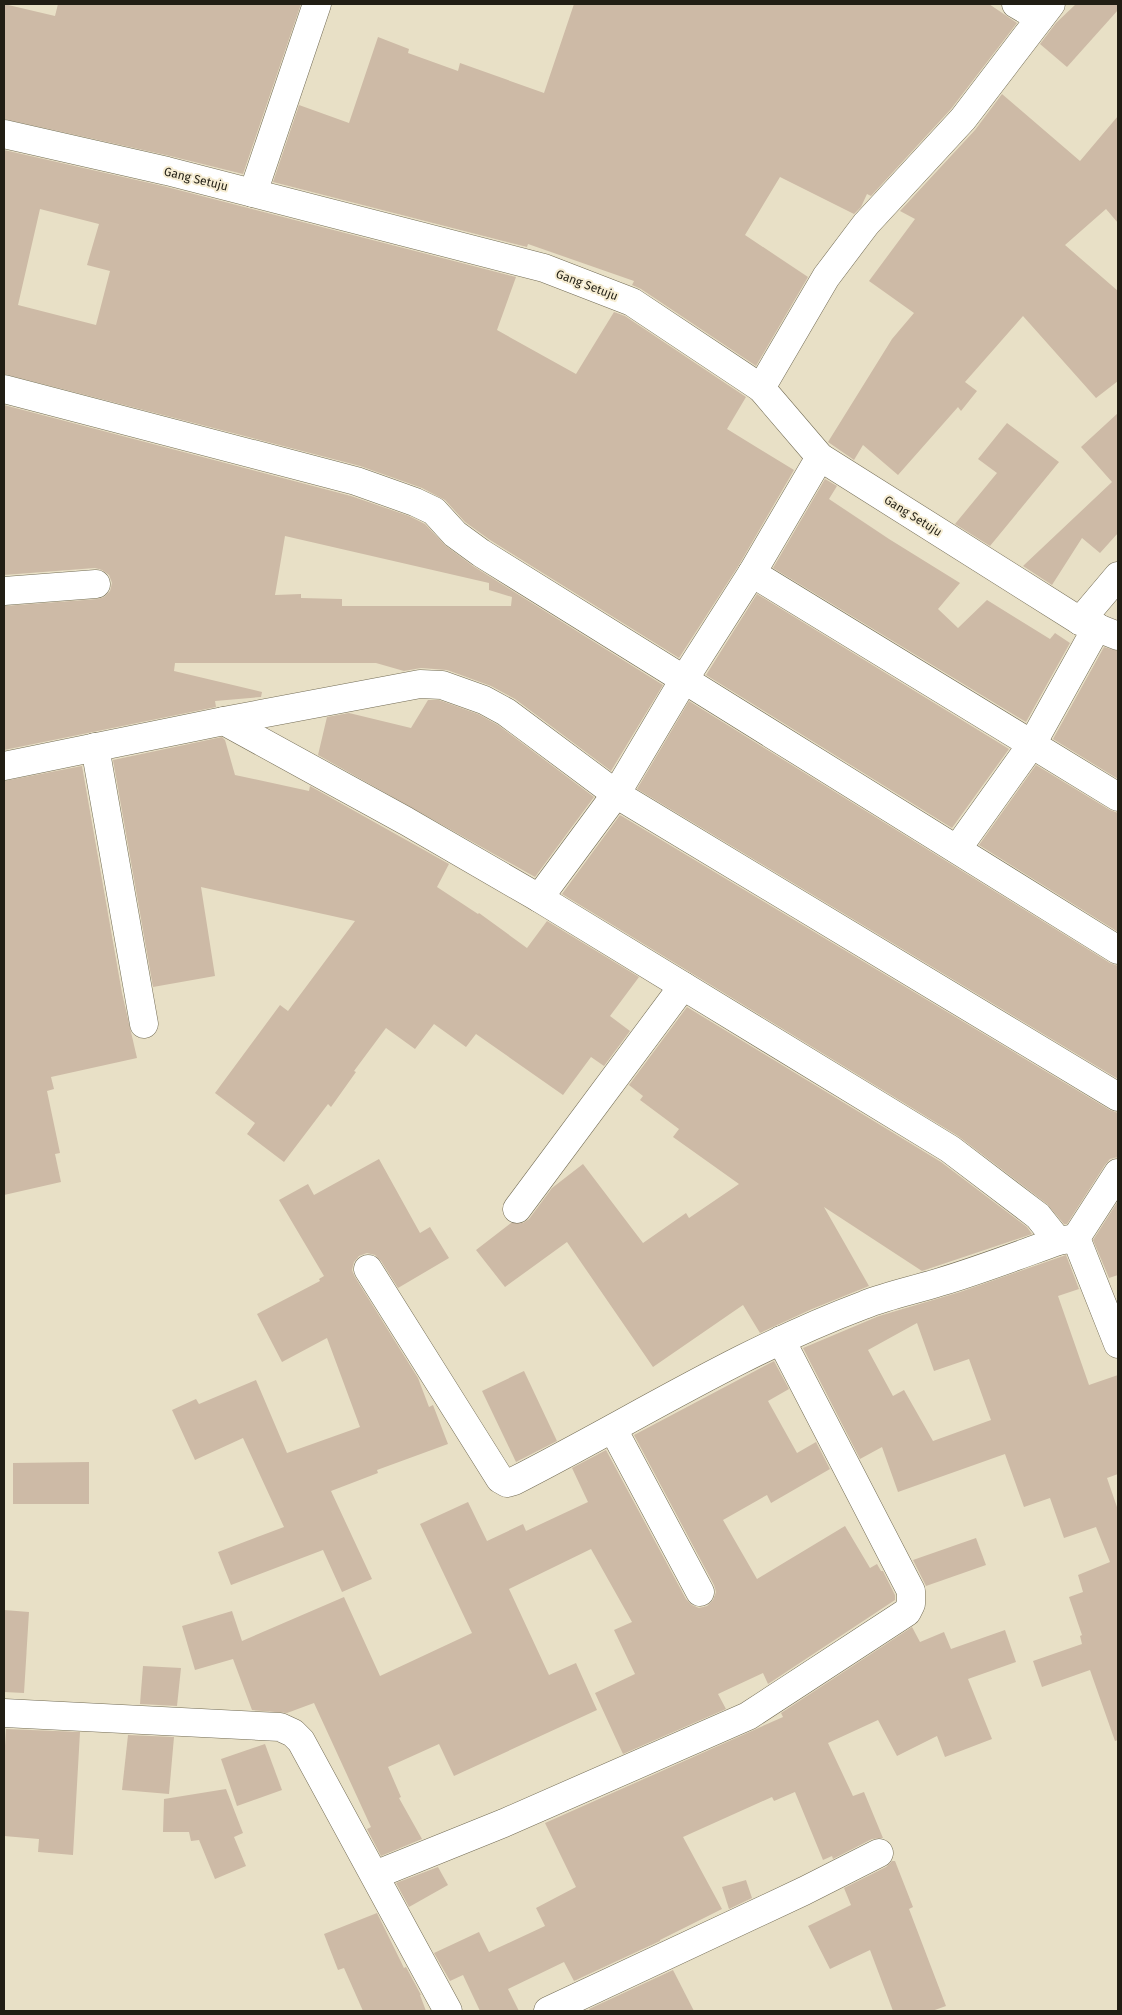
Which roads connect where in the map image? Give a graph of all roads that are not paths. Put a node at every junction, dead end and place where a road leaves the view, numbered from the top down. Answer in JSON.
{"nodes":[{"id":1,"x":317,"y":4,"type":"edge"},
{"id":2,"x":1016,"y":4,"type":"edge"},
{"id":3,"x":1046,"y":11,"type":"edge"},
{"id":4,"x":4,"y":134,"type":"edge"},
{"id":5,"x":253,"y":193,"type":"junction"},
{"id":6,"x":761,"y":388,"type":"junction"},
{"id":7,"x":4,"y":389,"type":"edge"},
{"id":8,"x":820,"y":457,"type":"junction"},
{"id":9,"x":752,"y":573,"type":"junction"},
{"id":10,"x":1118,"y":576,"type":"edge"},
{"id":11,"x":96,"y":584,"type":"dead end"},
{"id":12,"x":4,"y":591,"type":"edge"},
{"id":13,"x":1099,"y":628,"type":"edge"},
{"id":14,"x":685,"y":678,"type":"junction"},
{"id":15,"x":224,"y":721,"type":"junction"},
{"id":16,"x":1032,"y":744,"type":"junction"},
{"id":17,"x":95,"y":747,"type":"junction"},
{"id":18,"x":4,"y":766,"type":"edge"},
{"id":19,"x":616,"y":794,"type":"junction"},
{"id":20,"x":1118,"y":797,"type":"edge"},
{"id":21,"x":957,"y":849,"type":"junction"},
{"id":22,"x":539,"y":898,"type":"junction"},
{"id":23,"x":1118,"y":950,"type":"edge"},
{"id":24,"x":682,"y":986,"type":"junction"},
{"id":25,"x":144,"y":1024,"type":"dead end"},
{"id":26,"x":1118,"y":1097,"type":"edge"},
{"id":27,"x":1118,"y":1173,"type":"edge"},
{"id":28,"x":517,"y":1209,"type":"dead end"},
{"id":29,"x":1067,"y":1240,"type":"junction"},
{"id":30,"x":368,"y":1270,"type":"dead end"},
{"id":31,"x":781,"y":1340,"type":"junction"},
{"id":32,"x":1118,"y":1344,"type":"edge"},
{"id":33,"x":613,"y":1428,"type":"junction"},
{"id":34,"x":700,"y":1592,"type":"dead end"},
{"id":35,"x":4,"y":1713,"type":"edge"},
{"id":36,"x":880,"y":1853,"type":"dead end"},
{"id":37,"x":375,"y":1875,"type":"junction"},
{"id":38,"x":448,"y":2011,"type":"edge"},
{"id":39,"x":548,"y":2011,"type":"edge"}],
"edges":[{"from":1,"to":5,"type":"street"},
{"from":2,"to":3,"type":"street"},
{"from":3,"to":6,"type":"street"},
{"from":4,"to":5,"type":"street","name":"Gang Setuju"},
{"from":5,"to":6,"type":"street","name":"Gang Setuju"},
{"from":6,"to":8,"type":"street","name":"Gang Setuju"},
{"from":7,"to":14,"type":"street"},
{"from":8,"to":9,"type":"street"},
{"from":8,"to":13,"type":"street","name":"Gang Setuju"},
{"from":9,"to":14,"type":"street"},
{"from":9,"to":16,"type":"street"},
{"from":10,"to":13,"type":"street"},
{"from":11,"to":12,"type":"street"},
{"from":13,"to":16,"type":"street"},
{"from":14,"to":19,"type":"street"},
{"from":14,"to":21,"type":"street"},
{"from":15,"to":17,"type":"street"},
{"from":15,"to":19,"type":"street"},
{"from":15,"to":22,"type":"street"},
{"from":16,"to":20,"type":"street"},
{"from":16,"to":21,"type":"street"},
{"from":17,"to":18,"type":"street"},
{"from":17,"to":25,"type":"street"},
{"from":19,"to":22,"type":"street"},
{"from":19,"to":26,"type":"street"},
{"from":21,"to":23,"type":"street"},
{"from":22,"to":24,"type":"street"},
{"from":24,"to":28,"type":"street"},
{"from":24,"to":29,"type":"street"},
{"from":27,"to":29,"type":"street"},
{"from":29,"to":31,"type":"street"},
{"from":29,"to":32,"type":"street"},
{"from":30,"to":33,"type":"street"},
{"from":31,"to":33,"type":"street"},
{"from":31,"to":37,"type":"street"},
{"from":33,"to":34,"type":"street"},
{"from":35,"to":37,"type":"street"},
{"from":36,"to":39,"type":"street"},
{"from":37,"to":38,"type":"street"}]}
